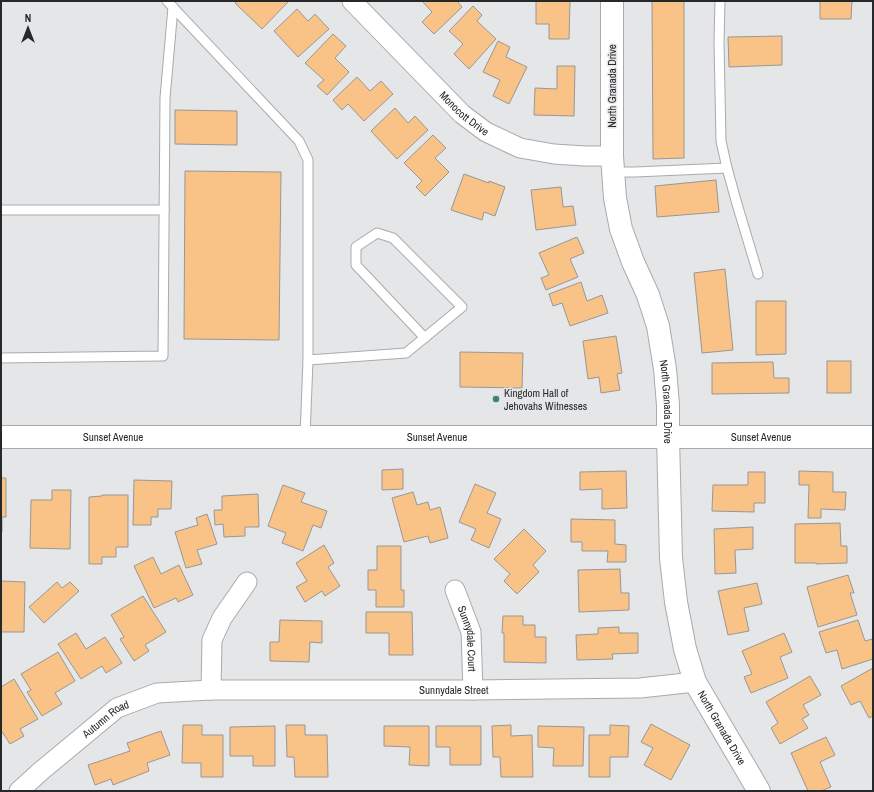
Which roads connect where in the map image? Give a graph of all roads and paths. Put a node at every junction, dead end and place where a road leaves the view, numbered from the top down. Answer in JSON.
{"nodes":[{"id":1,"x":352,"y":1,"type":"edge"},
{"id":2,"x":612,"y":1,"type":"edge"},
{"id":3,"x":720,"y":1,"type":"edge"},
{"id":4,"x":170,"y":4,"type":"edge"},
{"id":5,"x":613,"y":164,"type":"junction"},
{"id":6,"x":727,"y":168,"type":"junction"},
{"id":7,"x":1,"y":210,"type":"edge"},
{"id":8,"x":164,"y":210,"type":"junction"},
{"id":9,"x":758,"y":274,"type":"dead end"},
{"id":10,"x":425,"y":338,"type":"junction"},
{"id":11,"x":1,"y":358,"type":"edge"},
{"id":12,"x":308,"y":360,"type":"junction"},
{"id":13,"x":1,"y":437,"type":"edge"},
{"id":14,"x":305,"y":437,"type":"junction"},
{"id":15,"x":668,"y":437,"type":"junction"},
{"id":16,"x":873,"y":437,"type":"edge"},
{"id":17,"x":247,"y":582,"type":"dead end"},
{"id":18,"x":455,"y":590,"type":"dead end"},
{"id":19,"x":696,"y":682,"type":"junction"},
{"id":20,"x":211,"y":690,"type":"junction"},
{"id":21,"x":473,"y":690,"type":"junction"},
{"id":22,"x":19,"y":791,"type":"edge"},
{"id":23,"x":759,"y":791,"type":"edge"}],
"edges":[{"from":1,"to":5,"type":"street","name":"Monocott Drive"},
{"from":2,"to":5,"type":"main road","name":"North Granada Drive"},
{"from":3,"to":6,"type":"lane"},
{"from":4,"to":8,"type":"lane"},
{"from":4,"to":12,"type":"lane"},
{"from":5,"to":6,"type":"lane"},
{"from":5,"to":15,"type":"main road","name":"North Granada Drive"},
{"from":6,"to":9,"type":"lane"},
{"from":7,"to":8,"type":"lane"},
{"from":8,"to":11,"type":"lane"},
{"from":10,"to":10,"type":"lane"},
{"from":10,"to":12,"type":"lane"},
{"from":12,"to":14,"type":"lane"},
{"from":13,"to":14,"type":"main road","name":"Sunset Avenue"},
{"from":14,"to":15,"type":"main road","name":"Sunset Avenue"},
{"from":15,"to":16,"type":"main road","name":"Sunset Avenue"},
{"from":15,"to":19,"type":"main road","name":"North Granada Drive"},
{"from":17,"to":20,"type":"street"},
{"from":18,"to":21,"type":"street","name":"Sunnydale Court"},
{"from":19,"to":21,"type":"street","name":"Sunnydale Street"},
{"from":19,"to":23,"type":"main road","name":"North Granada Drive"},
{"from":20,"to":21,"type":"street","name":"Sunnydale Street"},
{"from":20,"to":22,"type":"street","name":"Autumn Road"}]}
